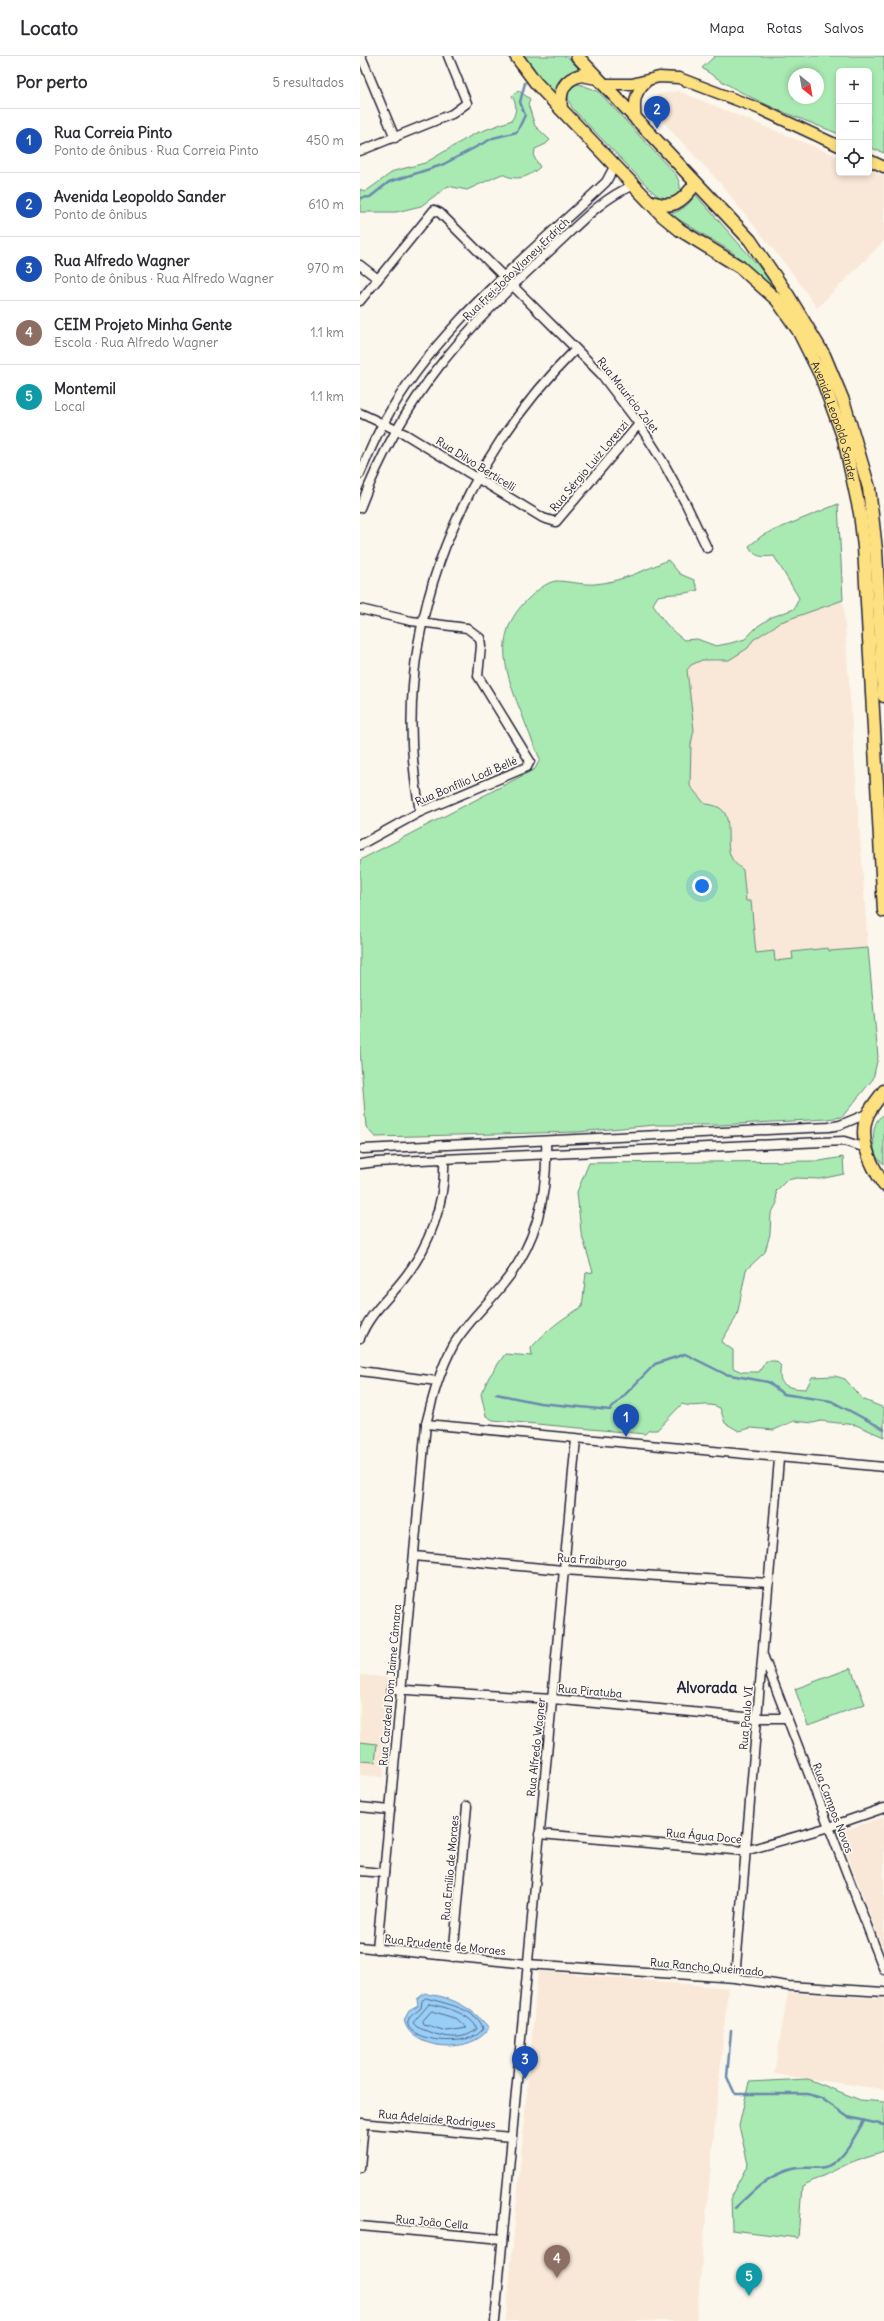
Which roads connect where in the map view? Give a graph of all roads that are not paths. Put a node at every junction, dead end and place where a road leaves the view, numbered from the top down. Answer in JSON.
{"nodes":[{"id":1,"x":361,"y":56,"type":"edge"},
{"id":2,"x":448,"y":56,"type":"edge"},
{"id":3,"x":516,"y":56,"type":"edge"},
{"id":4,"x":577,"y":56,"type":"edge"},
{"id":5,"x":648,"y":80,"type":"junction"},
{"id":6,"x":600,"y":81,"type":"junction"},
{"id":7,"x":561,"y":109,"type":"junction"},
{"id":8,"x":636,"y":120,"type":"junction"},
{"id":9,"x":395,"y":138,"type":"junction"},
{"id":10,"x":836,"y":145,"type":"edge"},
{"id":11,"x":360,"y":151,"type":"edge"},
{"id":12,"x":872,"y":161,"type":"edge"},
{"id":13,"x":614,"y":167,"type":"junction"},
{"id":14,"x":884,"y":167,"type":"edge"},
{"id":15,"x":696,"y":183,"type":"junction"},
{"id":16,"x":632,"y":186,"type":"junction"},
{"id":17,"x":646,"y":201,"type":"junction"},
{"id":18,"x":360,"y":265,"type":"edge"},
{"id":19,"x":503,"y":277,"type":"junction"},
{"id":20,"x":378,"y":279,"type":"junction"},
{"id":21,"x":511,"y":286,"type":"junction"},
{"id":22,"x":360,"y":301,"type":"edge"},
{"id":23,"x":576,"y":349,"type":"junction"},
{"id":24,"x":360,"y":413,"type":"edge"},
{"id":25,"x":383,"y":424,"type":"junction"},
{"id":26,"x":638,"y":424,"type":"junction"},
{"id":27,"x":395,"y":429,"type":"junction"},
{"id":28,"x":360,"y":474,"type":"edge"},
{"id":29,"x":477,"y":477,"type":"junction"},
{"id":30,"x":360,"y":508,"type":"edge"},
{"id":31,"x":556,"y":522,"type":"joint"},
{"id":32,"x":707,"y":548,"type":"dead end"},
{"id":33,"x":360,"y":609,"type":"edge"},
{"id":34,"x":424,"y":624,"type":"junction"},
{"id":35,"x":884,"y":696,"type":"edge"},
{"id":36,"x":420,"y":812,"type":"junction"},
{"id":37,"x":360,"y":845,"type":"edge"},
{"id":38,"x":884,"y":911,"type":"edge"},
{"id":39,"x":884,"y":1091,"type":"edge"},
{"id":40,"x":884,"y":1107,"type":"edge"},
{"id":41,"x":869,"y":1113,"type":"junction"},
{"id":42,"x":546,"y":1141,"type":"junction"},
{"id":43,"x":361,"y":1147,"type":"edge"},
{"id":44,"x":866,"y":1148,"type":"junction"},
{"id":45,"x":546,"y":1154,"type":"junction"},
{"id":46,"x":444,"y":1159,"type":"junction"},
{"id":47,"x":870,"y":1162,"type":"junction"},
{"id":48,"x":361,"y":1165,"type":"edge"},
{"id":49,"x":884,"y":1171,"type":"edge"},
{"id":50,"x":884,"y":1185,"type":"edge"},
{"id":51,"x":360,"y":1338,"type":"edge"},
{"id":52,"x":360,"y":1371,"type":"edge"},
{"id":53,"x":437,"y":1381,"type":"junction"},
{"id":54,"x":426,"y":1424,"type":"junction"},
{"id":55,"x":576,"y":1439,"type":"junction"},
{"id":56,"x":779,"y":1459,"type":"junction"},
{"id":57,"x":884,"y":1467,"type":"edge"},
{"id":58,"x":414,"y":1556,"type":"junction"},
{"id":59,"x":564,"y":1570,"type":"junction"},
{"id":60,"x":769,"y":1583,"type":"junction"},
{"id":61,"x":762,"y":1654,"type":"junction"},
{"id":62,"x":391,"y":1689,"type":"dead end"},
{"id":63,"x":401,"y":1690,"type":"junction"},
{"id":64,"x":552,"y":1699,"type":"junction"},
{"id":65,"x":756,"y":1718,"type":"junction"},
{"id":66,"x":787,"y":1718,"type":"junction"},
{"id":67,"x":467,"y":1806,"type":"dead end"},
{"id":68,"x":360,"y":1807,"type":"edge"},
{"id":69,"x":884,"y":1808,"type":"edge"},
{"id":70,"x":390,"y":1810,"type":"junction"},
{"id":71,"x":829,"y":1827,"type":"junction"},
{"id":72,"x":539,"y":1834,"type":"junction"},
{"id":73,"x":745,"y":1851,"type":"junction"},
{"id":74,"x":360,"y":1871,"type":"edge"},
{"id":75,"x":384,"y":1873,"type":"junction"},
{"id":76,"x":360,"y":1947,"type":"edge"},
{"id":77,"x":377,"y":1949,"type":"junction"},
{"id":78,"x":453,"y":1957,"type":"junction"},
{"id":79,"x":527,"y":1964,"type":"junction"},
{"id":80,"x":884,"y":1970,"type":"edge"},
{"id":81,"x":735,"y":1978,"type":"junction"},
{"id":82,"x":884,"y":1992,"type":"edge"},
{"id":83,"x":362,"y":2123,"type":"edge"},
{"id":84,"x":511,"y":2137,"type":"junction"},
{"id":85,"x":360,"y":2168,"type":"edge"},
{"id":86,"x":360,"y":2226,"type":"edge"},
{"id":87,"x":502,"y":2239,"type":"junction"},
{"id":88,"x":495,"y":2321,"type":"edge"}],
"edges":[{"from":1,"to":9,"type":"street"},
{"from":2,"to":9,"type":"street"},
{"from":3,"to":7,"type":"highway","name":"Avenida Leopoldo Sander"},
{"from":4,"to":6,"type":"highway","name":"Avenida Leopoldo Sander"},
{"from":5,"to":6,"type":"main road"},
{"from":5,"to":8,"type":"main road"},
{"from":5,"to":10,"type":"main road"},
{"from":6,"to":7,"type":"highway"},
{"from":6,"to":8,"type":"highway","name":"Avenida Leopoldo Sander"},
{"from":7,"to":13,"type":"highway","name":"Avenida Leopoldo Sander"},
{"from":8,"to":15,"type":"highway","name":"Avenida Leopoldo Sander"},
{"from":9,"to":11,"type":"street"},
{"from":12,"to":14,"type":"main road"},
{"from":13,"to":16,"type":"highway","name":"Avenida Leopoldo Sander"},
{"from":13,"to":19,"type":"street","name":"Rua Frei João Vianey Erdrich"},
{"from":15,"to":17,"type":"highway"},
{"from":15,"to":35,"type":"highway","name":"Avenida Leopoldo Sander"},
{"from":16,"to":17,"type":"highway","name":"Avenida Leopoldo Sander"},
{"from":16,"to":21,"type":"street","name":"Rua Frei João Vianey Erdrich"},
{"from":17,"to":38,"type":"highway","name":"Avenida Leopoldo Sander"},
{"from":18,"to":20,"type":"street"},
{"from":19,"to":20,"type":"street","name":"Rua Maurício Zolet"},
{"from":19,"to":21,"type":"street","name":"Rua Maurício Zolet"},
{"from":19,"to":25,"type":"street","name":"Rua Frei João Vianey Erdrich"},
{"from":20,"to":22,"type":"street"},
{"from":21,"to":23,"type":"street","name":"Rua Maurício Zolet"},
{"from":21,"to":27,"type":"street","name":"Rua Frei João Vianey Erdrich"},
{"from":23,"to":26,"type":"street","name":"Rua Maurício Zolet"},
{"from":23,"to":29,"type":"street"},
{"from":24,"to":25,"type":"street","name":"Rua Dilvo Berticelli"},
{"from":25,"to":27,"type":"street","name":"Rua Dilvo Berticelli"},
{"from":25,"to":28,"type":"street","name":"Rua Frei João Vianey Erdrich"},
{"from":26,"to":31,"type":"street","name":"Rua Sérgio Luiz Lorenzi"},
{"from":26,"to":32,"type":"street","name":"Rua Maurício Zolet"},
{"from":27,"to":29,"type":"street","name":"Rua Dilvo Berticelli"},
{"from":27,"to":30,"type":"street","name":"Rua Frei João Vianey Erdrich"},
{"from":29,"to":31,"type":"street","name":"Rua Dilvo Berticelli"},
{"from":29,"to":34,"type":"street"},
{"from":33,"to":34,"type":"street"},
{"from":34,"to":36,"type":"street"},
{"from":34,"to":36,"type":"street","name":"Rua Bonfílio Lodi Bellé"},
{"from":36,"to":37,"type":"street","name":"Rua Bonfílio Lodi Bellé"},
{"from":39,"to":41,"type":"highway"},
{"from":40,"to":41,"type":"highway"},
{"from":41,"to":42,"type":"street"},
{"from":41,"to":44,"type":"highway"},
{"from":42,"to":43,"type":"street"},
{"from":42,"to":45,"type":"street","name":"Rua Cardeal Dom Jaime Câmara"},
{"from":43,"to":48,"type":"street"},
{"from":44,"to":45,"type":"street"},
{"from":44,"to":47,"type":"highway"},
{"from":45,"to":46,"type":"street"},
{"from":45,"to":53,"type":"street","name":"Rua Cardeal Dom Jaime Câmara"},
{"from":46,"to":48,"type":"street"},
{"from":46,"to":51,"type":"street"},
{"from":47,"to":49,"type":"highway"},
{"from":47,"to":50,"type":"highway"},
{"from":52,"to":53,"type":"street"},
{"from":53,"to":54,"type":"street","name":"Rua Cardeal Dom Jaime Câmara"},
{"from":54,"to":55,"type":"street"},
{"from":54,"to":58,"type":"street","name":"Rua Cardeal Dom Jaime Câmara"},
{"from":55,"to":56,"type":"street"},
{"from":55,"to":59,"type":"street","name":"Rua Alfredo Wagner"},
{"from":56,"to":57,"type":"street"},
{"from":56,"to":60,"type":"street","name":"Rua Paulo VI"},
{"from":58,"to":59,"type":"street","name":"Rua Fraiburgo"},
{"from":58,"to":63,"type":"street","name":"Rua Cardeal Dom Jaime Câmara"},
{"from":59,"to":60,"type":"street","name":"Rua Fraiburgo"},
{"from":59,"to":64,"type":"street","name":"Rua Alfredo Wagner"},
{"from":60,"to":61,"type":"street","name":"Rua Paulo VI"},
{"from":61,"to":65,"type":"street","name":"Rua Paulo VI"},
{"from":61,"to":66,"type":"street","name":"Rua Campos Novos"},
{"from":62,"to":63,"type":"street","name":"Rua Piratuba"},
{"from":63,"to":64,"type":"street","name":"Rua Piratuba"},
{"from":63,"to":70,"type":"street","name":"Rua Cardeal Dom Jaime Câmara"},
{"from":64,"to":65,"type":"street","name":"Rua Piratuba"},
{"from":64,"to":72,"type":"street","name":"Rua Alfredo Wagner"},
{"from":65,"to":66,"type":"street","name":"Rua Piratuba"},
{"from":65,"to":73,"type":"street","name":"Rua Paulo VI"},
{"from":66,"to":71,"type":"street","name":"Rua Campos Novos"},
{"from":67,"to":78,"type":"street","name":"Rua Emílio de Moraes"},
{"from":68,"to":70,"type":"street"},
{"from":69,"to":71,"type":"street","name":"Rua Água Doce"},
{"from":70,"to":75,"type":"street","name":"Rua Cardeal Dom Jaime Câmara"},
{"from":71,"to":73,"type":"street","name":"Rua Água Doce"},
{"from":71,"to":80,"type":"street","name":"Rua Campos Novos"},
{"from":72,"to":73,"type":"street","name":"Rua Água Doce"},
{"from":72,"to":79,"type":"street","name":"Rua Alfredo Wagner"},
{"from":73,"to":81,"type":"street","name":"Rua Paulo VI"},
{"from":74,"to":75,"type":"street"},
{"from":75,"to":77,"type":"street","name":"Rua Cardeal Dom Jaime Câmara"},
{"from":76,"to":77,"type":"street","name":"Rua Prudente de Moraes"},
{"from":77,"to":78,"type":"street","name":"Rua Prudente de Moraes"},
{"from":78,"to":79,"type":"street","name":"Rua Prudente de Moraes"},
{"from":79,"to":81,"type":"street","name":"Rua Rancho Queimado"},
{"from":79,"to":84,"type":"street","name":"Rua Alfredo Wagner"},
{"from":81,"to":82,"type":"street","name":"Rua Rancho Queimado"},
{"from":83,"to":84,"type":"street","name":"Rua Adelaide Rodrigues"},
{"from":83,"to":85,"type":"street"},
{"from":84,"to":87,"type":"street","name":"Rua Alfredo Wagner"},
{"from":86,"to":87,"type":"street","name":"Rua João Cella"},
{"from":87,"to":88,"type":"street","name":"Rua Alfredo Wagner"}]}
